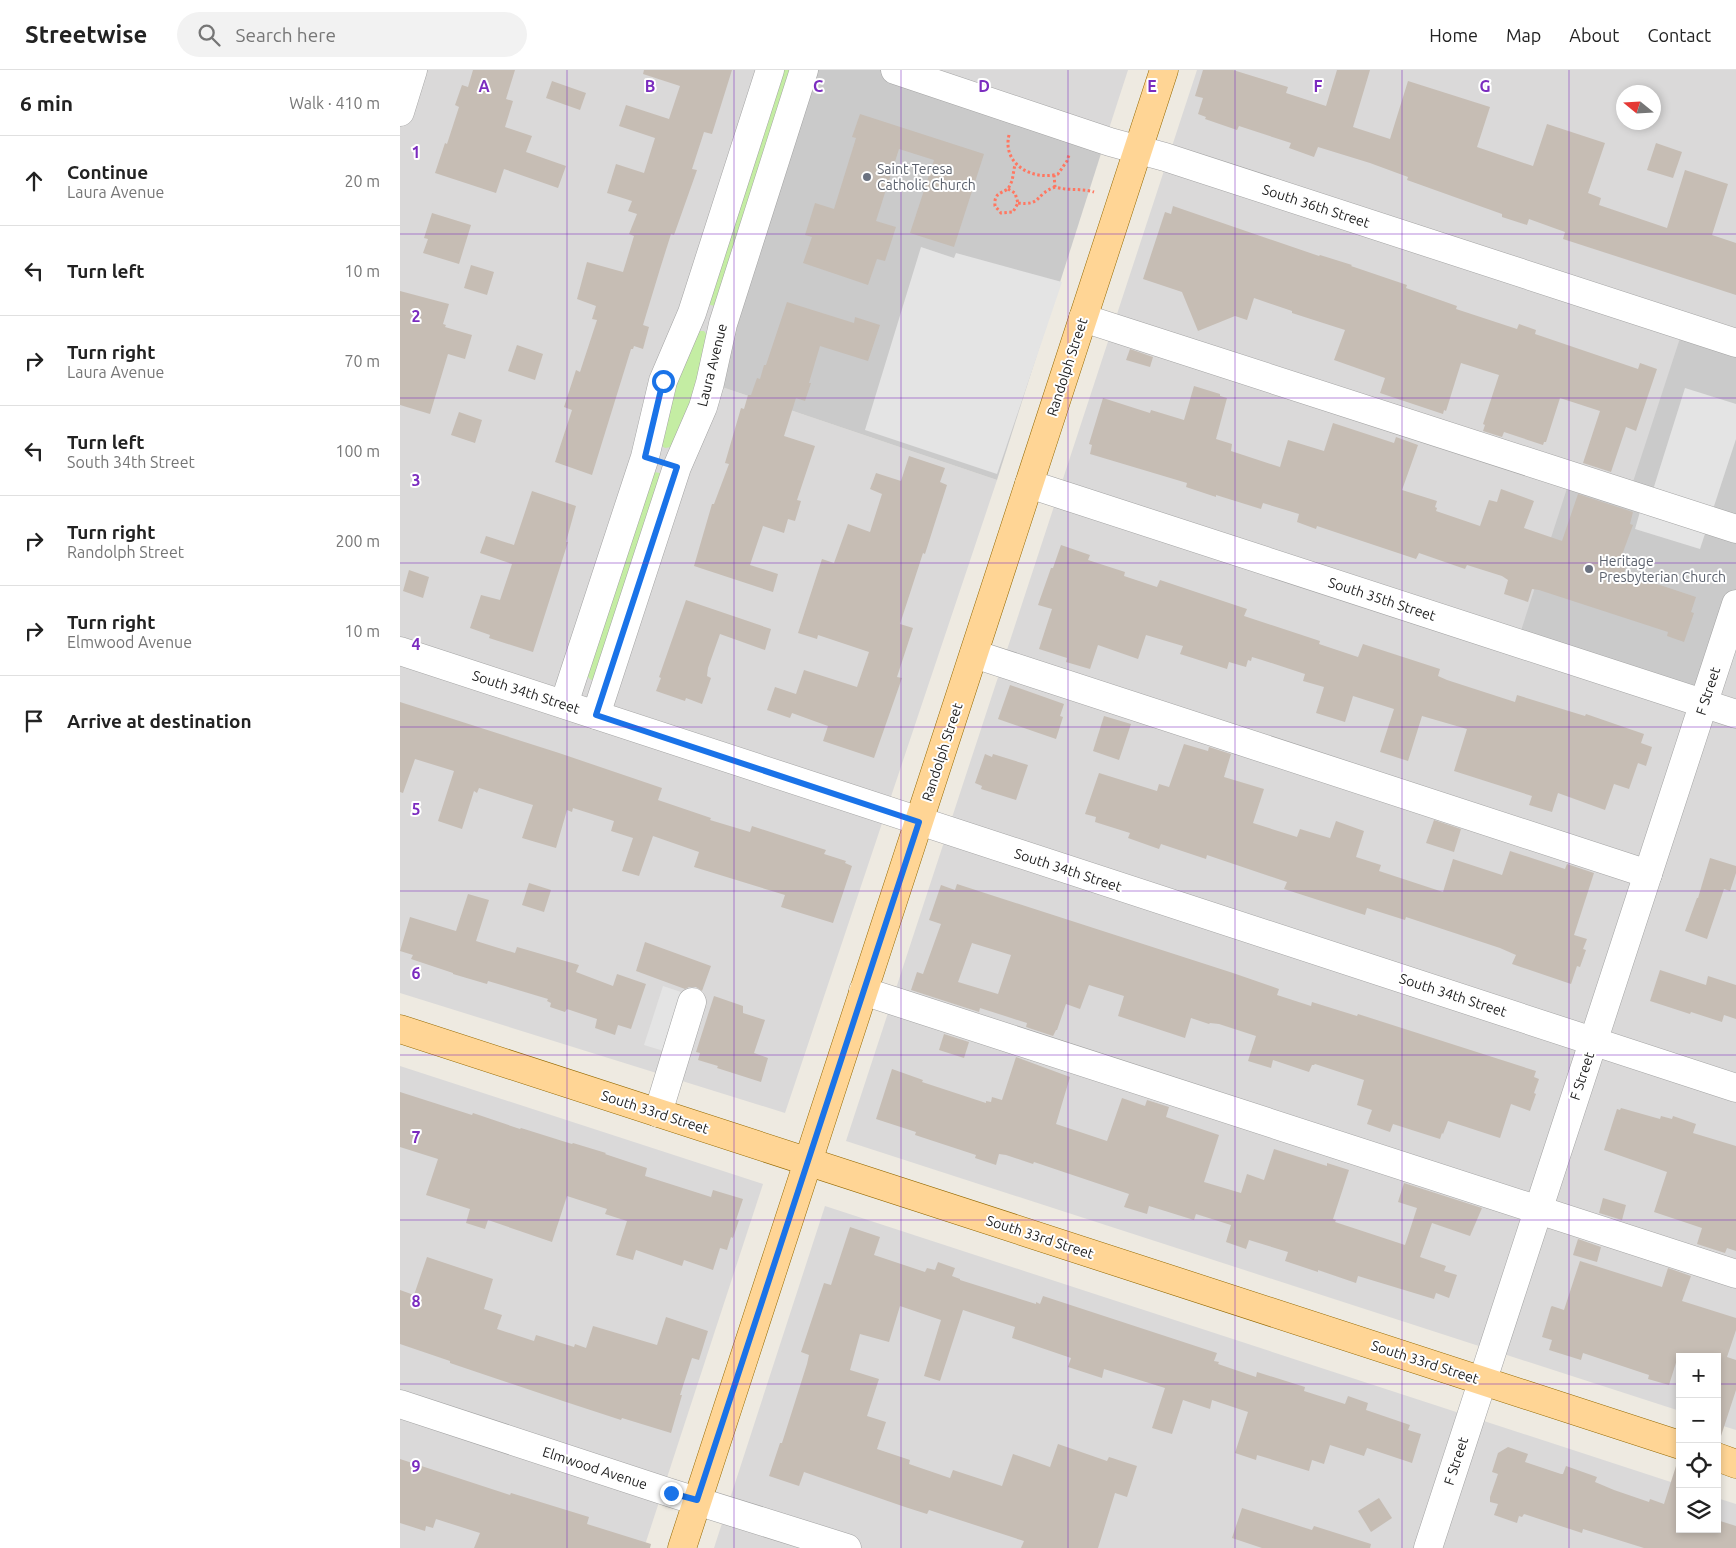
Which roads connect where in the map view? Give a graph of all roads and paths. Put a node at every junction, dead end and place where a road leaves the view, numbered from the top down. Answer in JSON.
{"nodes":[{"id":1,"x":413,"y":70,"type":"edge"},
{"id":2,"x":770,"y":70,"type":"edge"},
{"id":3,"x":804,"y":70,"type":"edge"},
{"id":4,"x":895,"y":70,"type":"edge"},
{"id":5,"x":1164,"y":70,"type":"edge"},
{"id":6,"x":400,"y":112,"type":"edge"},
{"id":7,"x":1010,"y":132,"type":"dead end"},
{"id":8,"x":1138,"y":149,"type":"junction"},
{"id":9,"x":1070,"y":152,"type":"dead end"},
{"id":10,"x":1015,"y":164,"type":"junction"},
{"id":11,"x":1054,"y":175,"type":"junction"},
{"id":12,"x":1056,"y":187,"type":"junction"},
{"id":13,"x":1008,"y":189,"type":"junction"},
{"id":14,"x":1094,"y":192,"type":"dead end"},
{"id":15,"x":1018,"y":203,"type":"junction"},
{"id":16,"x":692,"y":314,"type":"junction"},
{"id":17,"x":1083,"y":318,"type":"junction"},
{"id":18,"x":723,"y":324,"type":"junction"},
{"id":19,"x":1736,"y":343,"type":"edge"},
{"id":20,"x":645,"y":457,"type":"junction"},
{"id":21,"x":677,"y":467,"type":"junction"},
{"id":22,"x":1029,"y":484,"type":"junction"},
{"id":23,"x":1736,"y":529,"type":"edge"},
{"id":24,"x":1736,"y":604,"type":"edge"},
{"id":25,"x":400,"y":651,"type":"edge"},
{"id":26,"x":974,"y":654,"type":"junction"},
{"id":27,"x":564,"y":704,"type":"junction"},
{"id":28,"x":1704,"y":704,"type":"junction"},
{"id":29,"x":1736,"y":714,"type":"edge"},
{"id":30,"x":596,"y":715,"type":"junction"},
{"id":31,"x":919,"y":822,"type":"junction"},
{"id":32,"x":1648,"y":874,"type":"junction"},
{"id":33,"x":863,"y":991,"type":"junction"},
{"id":34,"x":692,"y":1002,"type":"dead end"},
{"id":35,"x":400,"y":1029,"type":"edge"},
{"id":36,"x":1594,"y":1041,"type":"junction"},
{"id":37,"x":1736,"y":1088,"type":"edge"},
{"id":38,"x":658,"y":1113,"type":"junction"},
{"id":39,"x":808,"y":1162,"type":"junction"},
{"id":40,"x":1539,"y":1209,"type":"junction"},
{"id":41,"x":1736,"y":1274,"type":"edge"},
{"id":42,"x":1483,"y":1381,"type":"junction"},
{"id":43,"x":400,"y":1404,"type":"edge"},
{"id":44,"x":1676,"y":1444,"type":"edge"},
{"id":45,"x":1721,"y":1458,"type":"edge"},
{"id":46,"x":1736,"y":1464,"type":"edge"},
{"id":47,"x":697,"y":1500,"type":"junction"},
{"id":48,"x":682,"y":1548,"type":"edge"},
{"id":49,"x":847,"y":1548,"type":"edge"},
{"id":50,"x":1428,"y":1548,"type":"edge"}],
"edges":[{"from":1,"to":6,"type":"street"},
{"from":2,"to":16,"type":"street"},
{"from":3,"to":18,"type":"street","name":"Laura Avenue"},
{"from":4,"to":8,"type":"street","name":"South 36th Street"},
{"from":5,"to":8,"type":"main road","name":"Randolph Street"},
{"from":7,"to":10,"type":"path"},
{"from":8,"to":17,"type":"main road","name":"Randolph Street"},
{"from":8,"to":19,"type":"street","name":"South 36th Street"},
{"from":9,"to":11,"type":"path"},
{"from":10,"to":11,"type":"path"},
{"from":10,"to":13,"type":"path"},
{"from":11,"to":12,"type":"path"},
{"from":12,"to":14,"type":"path"},
{"from":12,"to":15,"type":"path"},
{"from":13,"to":15,"type":"path"},
{"from":13,"to":15,"type":"path"},
{"from":16,"to":18,"type":"street"},
{"from":16,"to":20,"type":"street"},
{"from":17,"to":22,"type":"main road","name":"Randolph Street"},
{"from":17,"to":23,"type":"street"},
{"from":18,"to":21,"type":"street","name":"Laura Avenue"},
{"from":20,"to":21,"type":"street"},
{"from":20,"to":27,"type":"street"},
{"from":21,"to":30,"type":"street","name":"Laura Avenue"},
{"from":22,"to":26,"type":"main road","name":"Randolph Street"},
{"from":22,"to":28,"type":"street","name":"South 35th Street"},
{"from":24,"to":28,"type":"street","name":"F Street"},
{"from":25,"to":27,"type":"street","name":"South 34th Street"},
{"from":26,"to":31,"type":"main road","name":"Randolph Street"},
{"from":26,"to":32,"type":"street"},
{"from":27,"to":30,"type":"street","name":"South 34th Street"},
{"from":28,"to":29,"type":"street","name":"South 35th Street"},
{"from":28,"to":32,"type":"street","name":"F Street"},
{"from":30,"to":31,"type":"street","name":"South 34th Street"},
{"from":31,"to":33,"type":"main road","name":"Randolph Street"},
{"from":31,"to":36,"type":"street","name":"South 34th Street"},
{"from":32,"to":36,"type":"street","name":"F Street"},
{"from":33,"to":39,"type":"main road","name":"Randolph Street"},
{"from":33,"to":40,"type":"street"},
{"from":34,"to":38,"type":"street"},
{"from":35,"to":38,"type":"main road","name":"South 33rd Street"},
{"from":36,"to":37,"type":"street","name":"South 34th Street"},
{"from":36,"to":40,"type":"street","name":"F Street"},
{"from":38,"to":39,"type":"main road","name":"South 33rd Street"},
{"from":39,"to":42,"type":"main road","name":"South 33rd Street"},
{"from":39,"to":47,"type":"main road","name":"Randolph Street"},
{"from":40,"to":41,"type":"street"},
{"from":40,"to":42,"type":"street","name":"F Street"},
{"from":42,"to":44,"type":"main road","name":"South 33rd Street"},
{"from":42,"to":50,"type":"street","name":"F Street"},
{"from":43,"to":47,"type":"street","name":"Elmwood Avenue"},
{"from":45,"to":46,"type":"main road"},
{"from":47,"to":48,"type":"main road","name":"Randolph Street"},
{"from":47,"to":49,"type":"street","name":"Elmwood Avenue"}]}
